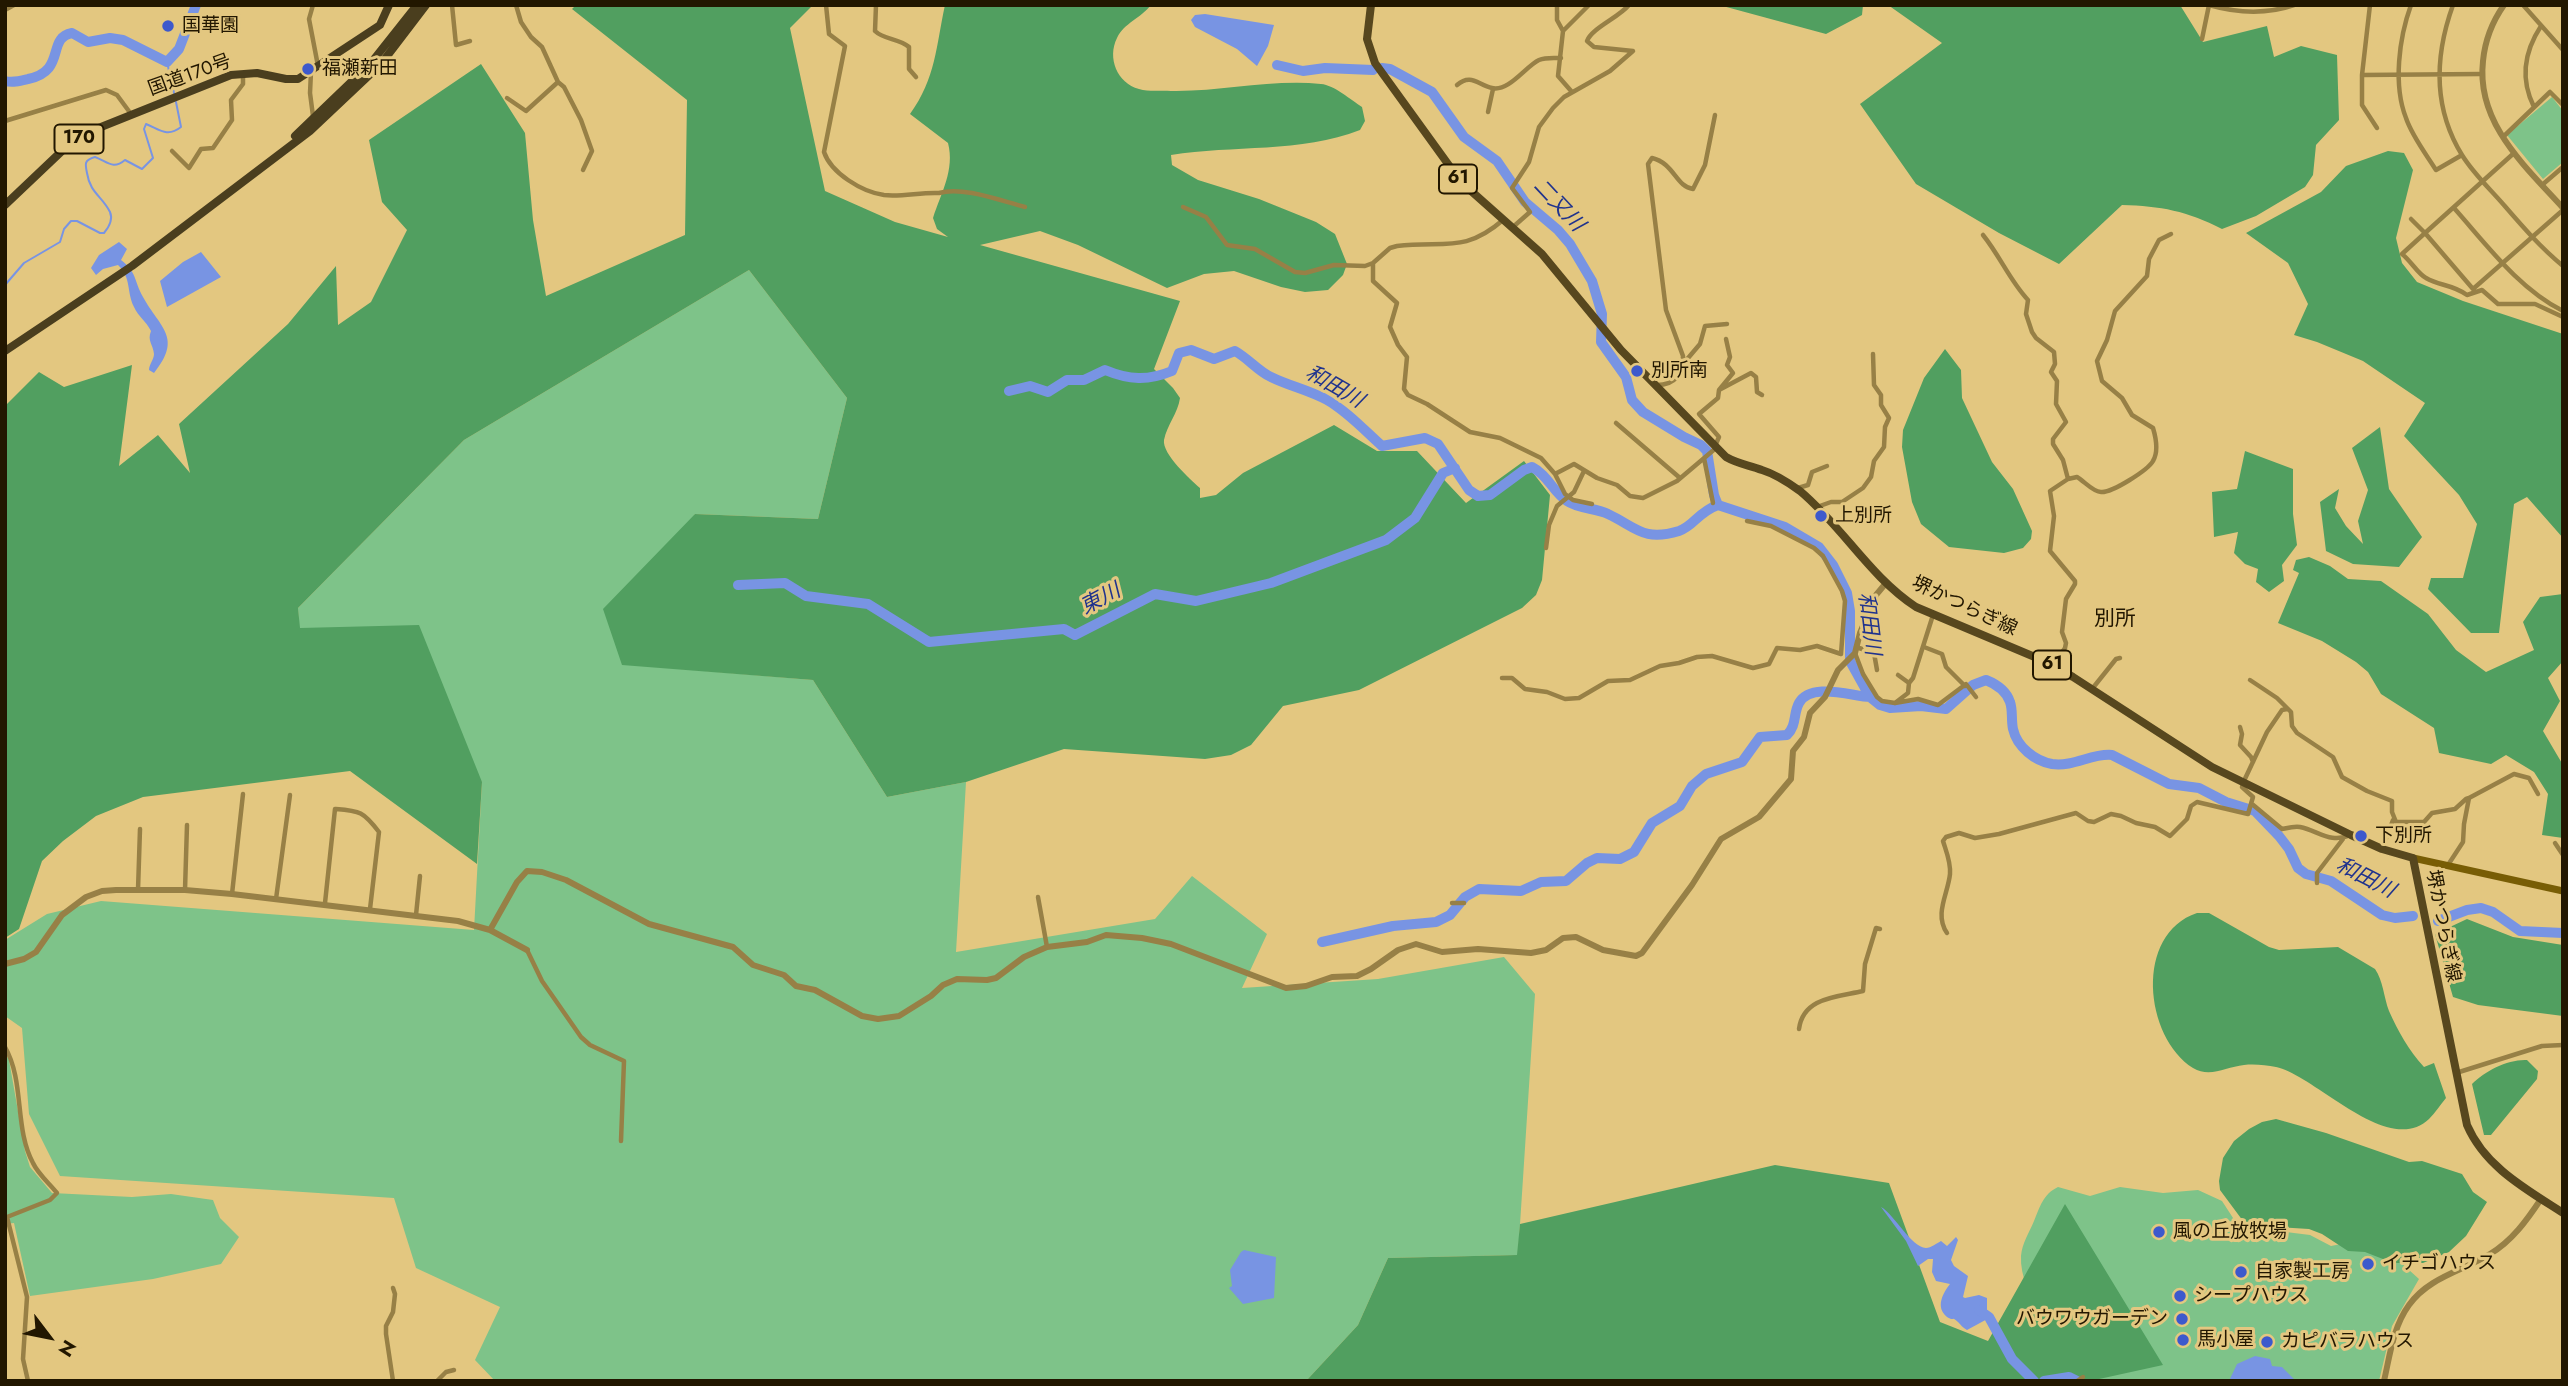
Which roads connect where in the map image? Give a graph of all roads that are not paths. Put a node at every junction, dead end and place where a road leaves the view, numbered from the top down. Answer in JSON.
{"nodes":[{"id":1,"x":14,"y":5,"type":"edge"},
{"id":2,"x":313,"y":5,"type":"edge"},
{"id":3,"x":389,"y":5,"type":"edge"},
{"id":4,"x":417,"y":5,"type":"edge"},
{"id":5,"x":426,"y":5,"type":"edge"},
{"id":6,"x":452,"y":5,"type":"edge"},
{"id":7,"x":516,"y":5,"type":"edge"},
{"id":8,"x":826,"y":5,"type":"edge"},
{"id":9,"x":876,"y":5,"type":"edge"},
{"id":10,"x":1371,"y":5,"type":"edge"},
{"id":11,"x":1557,"y":5,"type":"edge"},
{"id":12,"x":1589,"y":5,"type":"edge"},
{"id":13,"x":1629,"y":5,"type":"edge"},
{"id":14,"x":2209,"y":5,"type":"edge"},
{"id":15,"x":2294,"y":5,"type":"edge"},
{"id":16,"x":2370,"y":5,"type":"edge"},
{"id":17,"x":2411,"y":5,"type":"edge"},
{"id":18,"x":2454,"y":5,"type":"edge"},
{"id":19,"x":2504,"y":5,"type":"edge"},
{"id":20,"x":2523,"y":5,"type":"edge"},
{"id":21,"x":5,"y":10,"type":"edge"},
{"id":22,"x":2541,"y":26,"type":"junction"},
{"id":23,"x":1563,"y":31,"type":"junction"},
{"id":24,"x":2202,"y":39,"type":"dead end"},
{"id":25,"x":470,"y":41,"type":"dead end"},
{"id":26,"x":2563,"y":50,"type":"edge"},
{"id":27,"x":1561,"y":58,"type":"junction"},
{"id":28,"x":314,"y":69,"type":"junction"},
{"id":29,"x":243,"y":73,"type":"junction"},
{"id":30,"x":2438,"y":74,"type":"junction"},
{"id":31,"x":2481,"y":74,"type":"junction"},
{"id":32,"x":2362,"y":75,"type":"junction"},
{"id":33,"x":2399,"y":75,"type":"junction"},
{"id":34,"x":916,"y":77,"type":"dead end"},
{"id":35,"x":558,"y":82,"type":"junction"},
{"id":36,"x":1457,"y":85,"type":"dead end"},
{"id":37,"x":1493,"y":89,"type":"junction"},
{"id":38,"x":1572,"y":92,"type":"junction"},
{"id":39,"x":507,"y":98,"type":"dead end"},
{"id":40,"x":2563,"y":105,"type":"edge"},
{"id":41,"x":2534,"y":107,"type":"junction"},
{"id":42,"x":1488,"y":112,"type":"dead end"},
{"id":43,"x":131,"y":114,"type":"junction"},
{"id":44,"x":1715,"y":115,"type":"dead end"},
{"id":45,"x":314,"y":120,"type":"junction"},
{"id":46,"x":5,"y":121,"type":"edge"},
{"id":47,"x":2376,"y":128,"type":"dead end"},
{"id":48,"x":2502,"y":138,"type":"junction"},
{"id":49,"x":172,"y":151,"type":"dead end"},
{"id":50,"x":2514,"y":153,"type":"junction"},
{"id":51,"x":2462,"y":155,"type":"junction"},
{"id":52,"x":265,"y":165,"type":"junction"},
{"id":53,"x":2563,"y":167,"type":"edge"},
{"id":54,"x":583,"y":170,"type":"dead end"},
{"id":55,"x":2483,"y":182,"type":"junction"},
{"id":56,"x":2542,"y":185,"type":"junction"},
{"id":57,"x":5,"y":205,"type":"edge"},
{"id":58,"x":1025,"y":207,"type":"dead end"},
{"id":59,"x":1183,"y":207,"type":"dead end"},
{"id":60,"x":2454,"y":208,"type":"junction"},
{"id":61,"x":2563,"y":209,"type":"edge"},
{"id":62,"x":1504,"y":219,"type":"junction"},
{"id":63,"x":2411,"y":219,"type":"dead end"},
{"id":64,"x":1513,"y":227,"type":"junction"},
{"id":65,"x":2425,"y":233,"type":"junction"},
{"id":66,"x":2171,"y":234,"type":"dead end"},
{"id":67,"x":1983,"y":235,"type":"dead end"},
{"id":68,"x":2532,"y":237,"type":"junction"},
{"id":69,"x":1373,"y":263,"type":"junction"},
{"id":70,"x":2503,"y":263,"type":"junction"},
{"id":71,"x":2563,"y":266,"type":"edge"},
{"id":72,"x":2563,"y":314,"type":"edge"},
{"id":73,"x":1727,"y":324,"type":"dead end"},
{"id":74,"x":1726,"y":339,"type":"dead end"},
{"id":75,"x":5,"y":351,"type":"edge"},
{"id":76,"x":1873,"y":354,"type":"dead end"},
{"id":77,"x":1683,"y":365,"type":"junction"},
{"id":78,"x":1653,"y":384,"type":"junction"},
{"id":79,"x":1719,"y":390,"type":"junction"},
{"id":80,"x":1762,"y":395,"type":"dead end"},
{"id":81,"x":1616,"y":423,"type":"dead end"},
{"id":82,"x":1716,"y":448,"type":"junction"},
{"id":83,"x":1704,"y":458,"type":"junction"},
{"id":84,"x":1827,"y":466,"type":"dead end"},
{"id":85,"x":1584,"y":471,"type":"junction"},
{"id":86,"x":1555,"y":474,"type":"junction"},
{"id":87,"x":1680,"y":478,"type":"junction"},
{"id":88,"x":2068,"y":479,"type":"junction"},
{"id":89,"x":1796,"y":489,"type":"junction"},
{"id":90,"x":1568,"y":496,"type":"junction"},
{"id":91,"x":1713,"y":503,"type":"dead end"},
{"id":92,"x":1592,"y":504,"type":"dead end"},
{"id":93,"x":1816,"y":507,"type":"junction"},
{"id":94,"x":1747,"y":521,"type":"dead end"},
{"id":95,"x":1546,"y":548,"type":"dead end"},
{"id":96,"x":1886,"y":583,"type":"junction"},
{"id":97,"x":1933,"y":614,"type":"junction"},
{"id":98,"x":1880,"y":642,"type":"dead end"},
{"id":99,"x":1924,"y":646,"type":"junction"},
{"id":100,"x":1855,"y":652,"type":"junction"},
{"id":101,"x":1874,"y":653,"type":"junction"},
{"id":102,"x":1841,"y":654,"type":"junction"},
{"id":103,"x":2120,"y":657,"type":"dead end"},
{"id":104,"x":1843,"y":664,"type":"junction"},
{"id":105,"x":2053,"y":666,"type":"junction"},
{"id":106,"x":1877,"y":670,"type":"dead end"},
{"id":107,"x":1898,"y":675,"type":"dead end"},
{"id":108,"x":1502,"y":678,"type":"dead end"},
{"id":109,"x":2250,"y":680,"type":"dead end"},
{"id":110,"x":1909,"y":683,"type":"junction"},
{"id":111,"x":1965,"y":686,"type":"junction"},
{"id":112,"x":2092,"y":690,"type":"junction"},
{"id":113,"x":1976,"y":697,"type":"dead end"},
{"id":114,"x":1895,"y":703,"type":"junction"},
{"id":115,"x":2287,"y":709,"type":"junction"},
{"id":116,"x":2240,"y":727,"type":"dead end"},
{"id":117,"x":2253,"y":762,"type":"junction"},
{"id":118,"x":2243,"y":783,"type":"junction"},
{"id":119,"x":243,"y":794,"type":"dead end"},
{"id":120,"x":2538,"y":794,"type":"dead end"},
{"id":121,"x":290,"y":795,"type":"dead end"},
{"id":122,"x":2469,"y":799,"type":"junction"},
{"id":123,"x":2252,"y":804,"type":"junction"},
{"id":124,"x":2394,"y":819,"type":"junction"},
{"id":125,"x":187,"y":825,"type":"dead end"},
{"id":126,"x":140,"y":829,"type":"dead end"},
{"id":127,"x":2347,"y":837,"type":"junction"},
{"id":128,"x":2556,"y":844,"type":"dead end"},
{"id":129,"x":2382,"y":849,"type":"junction"},
{"id":130,"x":2563,"y":855,"type":"edge"},
{"id":131,"x":2413,"y":858,"type":"junction"},
{"id":132,"x":2447,"y":866,"type":"junction"},
{"id":133,"x":420,"y":876,"type":"dead end"},
{"id":134,"x":2317,"y":883,"type":"dead end"},
{"id":135,"x":138,"y":890,"type":"junction"},
{"id":136,"x":185,"y":890,"type":"junction"},
{"id":137,"x":2563,"y":891,"type":"edge"},
{"id":138,"x":232,"y":894,"type":"junction"},
{"id":139,"x":1038,"y":897,"type":"dead end"},
{"id":140,"x":276,"y":898,"type":"junction"},
{"id":141,"x":325,"y":903,"type":"junction"},
{"id":142,"x":1452,"y":903,"type":"dead end"},
{"id":143,"x":1464,"y":904,"type":"dead end"},
{"id":144,"x":370,"y":909,"type":"junction"},
{"id":145,"x":416,"y":915,"type":"junction"},
{"id":146,"x":1880,"y":929,"type":"dead end"},
{"id":147,"x":490,"y":930,"type":"junction"},
{"id":148,"x":1947,"y":933,"type":"dead end"},
{"id":149,"x":1047,"y":947,"type":"junction"},
{"id":150,"x":527,"y":950,"type":"joint"},
{"id":151,"x":5,"y":964,"type":"edge"},
{"id":152,"x":1799,"y":1029,"type":"dead end"},
{"id":153,"x":2563,"y":1045,"type":"edge"},
{"id":154,"x":5,"y":1047,"type":"edge"},
{"id":155,"x":2456,"y":1074,"type":"junction"},
{"id":156,"x":621,"y":1141,"type":"dead end"},
{"id":157,"x":2541,"y":1199,"type":"junction"},
{"id":158,"x":2563,"y":1213,"type":"edge"},
{"id":159,"x":393,"y":1288,"type":"dead end"},
{"id":160,"x":454,"y":1370,"type":"dead end"},
{"id":161,"x":2083,"y":1377,"type":"dead end"},
{"id":162,"x":28,"y":1381,"type":"edge"},
{"id":163,"x":393,"y":1381,"type":"edge"},
{"id":164,"x":437,"y":1381,"type":"edge"},
{"id":165,"x":2077,"y":1381,"type":"edge"},
{"id":166,"x":2384,"y":1381,"type":"edge"}],
"edges":[{"from":1,"to":21,"type":"street"},
{"from":2,"to":28,"type":"street"},
{"from":3,"to":28,"type":"highway","name":"国道170号","number":"170"},
{"from":4,"to":45,"type":"highway"},
{"from":5,"to":52,"type":"highway"},
{"from":6,"to":25,"type":"street"},
{"from":7,"to":35,"type":"street"},
{"from":8,"to":58,"type":"street"},
{"from":9,"to":34,"type":"street"},
{"from":10,"to":62,"type":"main road","name":"堺かつらぎ線","number":"61"},
{"from":11,"to":23,"type":"street"},
{"from":12,"to":23,"type":"street"},
{"from":13,"to":38,"type":"street"},
{"from":14,"to":15,"type":"street"},
{"from":14,"to":24,"type":"street"},
{"from":16,"to":32,"type":"street"},
{"from":17,"to":33,"type":"street"},
{"from":18,"to":30,"type":"street"},
{"from":19,"to":31,"type":"street"},
{"from":20,"to":22,"type":"street"},
{"from":22,"to":26,"type":"street"},
{"from":22,"to":41,"type":"street"},
{"from":23,"to":27,"type":"street"},
{"from":27,"to":37,"type":"street"},
{"from":27,"to":38,"type":"street"},
{"from":28,"to":29,"type":"highway","name":"国道170号","number":"170"},
{"from":28,"to":45,"type":"street"},
{"from":29,"to":43,"type":"highway","name":"国道170号","number":"170"},
{"from":29,"to":49,"type":"street"},
{"from":30,"to":31,"type":"street"},
{"from":30,"to":33,"type":"street"},
{"from":30,"to":51,"type":"street"},
{"from":31,"to":48,"type":"street"},
{"from":32,"to":33,"type":"street"},
{"from":32,"to":47,"type":"street"},
{"from":33,"to":51,"type":"street"},
{"from":35,"to":39,"type":"street"},
{"from":35,"to":54,"type":"street"},
{"from":36,"to":37,"type":"street"},
{"from":37,"to":42,"type":"street"},
{"from":38,"to":64,"type":"street"},
{"from":40,"to":41,"type":"street"},
{"from":41,"to":48,"type":"street"},
{"from":43,"to":46,"type":"street"},
{"from":43,"to":57,"type":"highway","name":"国道170号","number":"170"},
{"from":44,"to":77,"type":"street"},
{"from":45,"to":52,"type":"highway"},
{"from":48,"to":50,"type":"street"},
{"from":50,"to":55,"type":"street"},
{"from":50,"to":56,"type":"street"},
{"from":51,"to":55,"type":"street"},
{"from":52,"to":75,"type":"highway"},
{"from":53,"to":56,"type":"street"},
{"from":55,"to":60,"type":"street"},
{"from":55,"to":68,"type":"street"},
{"from":56,"to":61,"type":"street"},
{"from":59,"to":69,"type":"street"},
{"from":60,"to":65,"type":"street"},
{"from":60,"to":70,"type":"street"},
{"from":61,"to":68,"type":"street"},
{"from":62,"to":64,"type":"main road","name":"堺かつらぎ線","number":"61"},
{"from":62,"to":69,"type":"street"},
{"from":63,"to":65,"type":"street"},
{"from":64,"to":78,"type":"main road","name":"堺かつらぎ線","number":"61"},
{"from":65,"to":70,"type":"street"},
{"from":65,"to":72,"type":"street"},
{"from":66,"to":88,"type":"street"},
{"from":67,"to":88,"type":"street"},
{"from":68,"to":70,"type":"street"},
{"from":68,"to":71,"type":"street"},
{"from":69,"to":86,"type":"street"},
{"from":70,"to":72,"type":"street"},
{"from":73,"to":77,"type":"street"},
{"from":74,"to":79,"type":"street"},
{"from":76,"to":93,"type":"street"},
{"from":77,"to":78,"type":"street"},
{"from":78,"to":82,"type":"main road","name":"堺かつらぎ線","number":"61"},
{"from":79,"to":80,"type":"street"},
{"from":79,"to":82,"type":"street"},
{"from":81,"to":87,"type":"street"},
{"from":82,"to":83,"type":"street"},
{"from":82,"to":89,"type":"main road","name":"堺かつらぎ線","number":"61"},
{"from":83,"to":87,"type":"street"},
{"from":83,"to":91,"type":"street"},
{"from":84,"to":89,"type":"street"},
{"from":85,"to":86,"type":"street"},
{"from":85,"to":87,"type":"street"},
{"from":85,"to":90,"type":"street"},
{"from":86,"to":90,"type":"street"},
{"from":88,"to":105,"type":"street"},
{"from":89,"to":93,"type":"main road","name":"堺かつらぎ線","number":"61"},
{"from":90,"to":92,"type":"street"},
{"from":90,"to":95,"type":"street"},
{"from":93,"to":96,"type":"main road","name":"堺かつらぎ線","number":"61"},
{"from":94,"to":102,"type":"street"},
{"from":96,"to":97,"type":"main road","name":"堺かつらぎ線","number":"61"},
{"from":96,"to":100,"type":"street"},
{"from":97,"to":99,"type":"street"},
{"from":97,"to":105,"type":"main road","name":"堺かつらぎ線","number":"61"},
{"from":98,"to":101,"type":"street"},
{"from":99,"to":110,"type":"street"},
{"from":99,"to":111,"type":"street"},
{"from":100,"to":101,"type":"street"},
{"from":100,"to":104,"type":"street"},
{"from":100,"to":114,"type":"street"},
{"from":101,"to":106,"type":"street"},
{"from":102,"to":104,"type":"street"},
{"from":102,"to":108,"type":"street"},
{"from":103,"to":112,"type":"street"},
{"from":104,"to":149,"type":"street"},
{"from":105,"to":112,"type":"main road","name":"堺かつらぎ線","number":"61"},
{"from":107,"to":110,"type":"street"},
{"from":109,"to":115,"type":"street"},
{"from":110,"to":114,"type":"street"},
{"from":111,"to":113,"type":"street"},
{"from":111,"to":114,"type":"street"},
{"from":112,"to":118,"type":"main road","name":"堺かつらぎ線","number":"61"},
{"from":115,"to":117,"type":"street"},
{"from":115,"to":124,"type":"street"},
{"from":116,"to":117,"type":"street"},
{"from":117,"to":118,"type":"street"},
{"from":118,"to":123,"type":"street"},
{"from":118,"to":127,"type":"main road","name":"堺かつらぎ線","number":"61"},
{"from":119,"to":138,"type":"street"},
{"from":120,"to":122,"type":"street"},
{"from":121,"to":140,"type":"street"},
{"from":122,"to":124,"type":"street"},
{"from":122,"to":132,"type":"street"},
{"from":123,"to":127,"type":"street"},
{"from":123,"to":148,"type":"street"},
{"from":124,"to":129,"type":"street"},
{"from":125,"to":136,"type":"street"},
{"from":126,"to":135,"type":"street"},
{"from":127,"to":129,"type":"main road","name":"堺かつらぎ線","number":"61"},
{"from":127,"to":134,"type":"street"},
{"from":128,"to":130,"type":"street"},
{"from":129,"to":131,"type":"main road","name":"堺かつらぎ線","number":"61"},
{"from":131,"to":132,"type":"main road"},
{"from":131,"to":155,"type":"main road","name":"堺かつらぎ線"},
{"from":132,"to":137,"type":"main road"},
{"from":133,"to":145,"type":"street"},
{"from":135,"to":136,"type":"street"},
{"from":135,"to":151,"type":"street"},
{"from":136,"to":138,"type":"street"},
{"from":138,"to":140,"type":"street"},
{"from":139,"to":149,"type":"street"},
{"from":140,"to":141,"type":"street"},
{"from":141,"to":144,"type":"street"},
{"from":141,"to":144,"type":"street"},
{"from":142,"to":143,"type":"street"},
{"from":144,"to":145,"type":"street"},
{"from":145,"to":147,"type":"street"},
{"from":146,"to":152,"type":"street"},
{"from":147,"to":149,"type":"street"},
{"from":147,"to":150,"type":"street"},
{"from":150,"to":156,"type":"street"},
{"from":153,"to":155,"type":"street"},
{"from":154,"to":162,"type":"street"},
{"from":155,"to":157,"type":"main road","name":"堺かつらぎ線"},
{"from":157,"to":158,"type":"main road","name":"堺かつらぎ線"},
{"from":157,"to":166,"type":"street"},
{"from":159,"to":163,"type":"street"},
{"from":160,"to":164,"type":"street"},
{"from":161,"to":165,"type":"street"}]}
